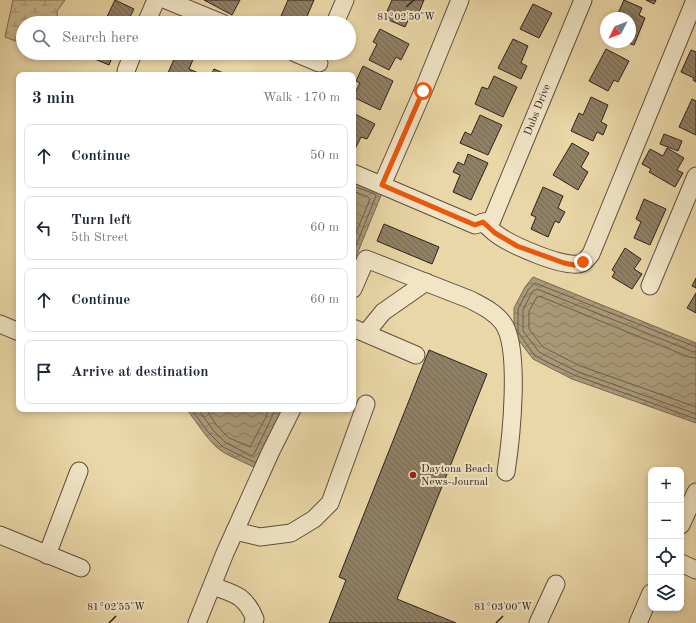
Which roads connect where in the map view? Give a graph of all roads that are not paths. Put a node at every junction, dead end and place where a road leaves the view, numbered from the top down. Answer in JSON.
{"nodes":[{"id":1,"x":156,"y":0,"type":"edge"},
{"id":2,"x":166,"y":0,"type":"edge"},
{"id":3,"x":345,"y":0,"type":"edge"},
{"id":4,"x":460,"y":0,"type":"edge"},
{"id":5,"x":583,"y":0,"type":"edge"},
{"id":6,"x":695,"y":0,"type":"edge"},
{"id":7,"x":149,"y":16,"type":"edge"},
{"id":8,"x":205,"y":16,"type":"edge"},
{"id":9,"x":338,"y":16,"type":"edge"},
{"id":10,"x":130,"y":60,"type":"edge"},
{"id":11,"x":126,"y":71,"type":"dead end"},
{"id":12,"x":356,"y":174,"type":"edge"},
{"id":13,"x":696,"y":176,"type":"edge"},
{"id":14,"x":382,"y":185,"type":"junction"},
{"id":15,"x":488,"y":221,"type":"junction"},
{"id":16,"x":356,"y":282,"type":"edge"},
{"id":17,"x":426,"y":282,"type":"junction"},
{"id":18,"x":650,"y":286,"type":"dead end"},
{"id":19,"x":0,"y":324,"type":"edge"},
{"id":20,"x":359,"y":330,"type":"edge"},
{"id":21,"x":16,"y":331,"type":"edge"},
{"id":22,"x":416,"y":355,"type":"dead end"},
{"id":23,"x":366,"y":404,"type":"dead end"},
{"id":24,"x":290,"y":412,"type":"edge"},
{"id":25,"x":79,"y":471,"type":"dead end"},
{"id":26,"x":506,"y":472,"type":"dead end"},
{"id":27,"x":696,"y":492,"type":"edge"},
{"id":28,"x":684,"y":518,"type":"edge"},
{"id":29,"x":235,"y":531,"type":"junction"},
{"id":30,"x":0,"y":535,"type":"edge"},
{"id":31,"x":48,"y":555,"type":"junction"},
{"id":32,"x":684,"y":564,"type":"edge"},
{"id":33,"x":81,"y":568,"type":"dead end"},
{"id":34,"x":696,"y":570,"type":"edge"},
{"id":35,"x":556,"y":584,"type":"dead end"},
{"id":36,"x":212,"y":586,"type":"junction"},
{"id":37,"x":648,"y":600,"type":"edge"},
{"id":38,"x":197,"y":623,"type":"edge"},
{"id":39,"x":253,"y":623,"type":"edge"},
{"id":40,"x":538,"y":623,"type":"edge"},
{"id":41,"x":638,"y":623,"type":"edge"}],
"edges":[{"from":1,"to":7,"type":"street"},
{"from":2,"to":8,"type":"street"},
{"from":3,"to":9,"type":"street"},
{"from":4,"to":14,"type":"street"},
{"from":5,"to":15,"type":"street","name":"Dubs Drive"},
{"from":6,"to":15,"type":"street"},
{"from":10,"to":11,"type":"street"},
{"from":12,"to":14,"type":"street"},
{"from":13,"to":18,"type":"street"},
{"from":14,"to":15,"type":"street"},
{"from":16,"to":17,"type":"street"},
{"from":17,"to":20,"type":"street"},
{"from":17,"to":26,"type":"street"},
{"from":19,"to":21,"type":"street"},
{"from":20,"to":22,"type":"street"},
{"from":23,"to":29,"type":"street"},
{"from":24,"to":29,"type":"street"},
{"from":25,"to":31,"type":"street"},
{"from":27,"to":28,"type":"street"},
{"from":29,"to":36,"type":"street"},
{"from":30,"to":31,"type":"street"},
{"from":31,"to":33,"type":"street"},
{"from":32,"to":34,"type":"street"},
{"from":35,"to":40,"type":"street"},
{"from":36,"to":38,"type":"street"},
{"from":36,"to":39,"type":"street"},
{"from":37,"to":41,"type":"street"}]}
